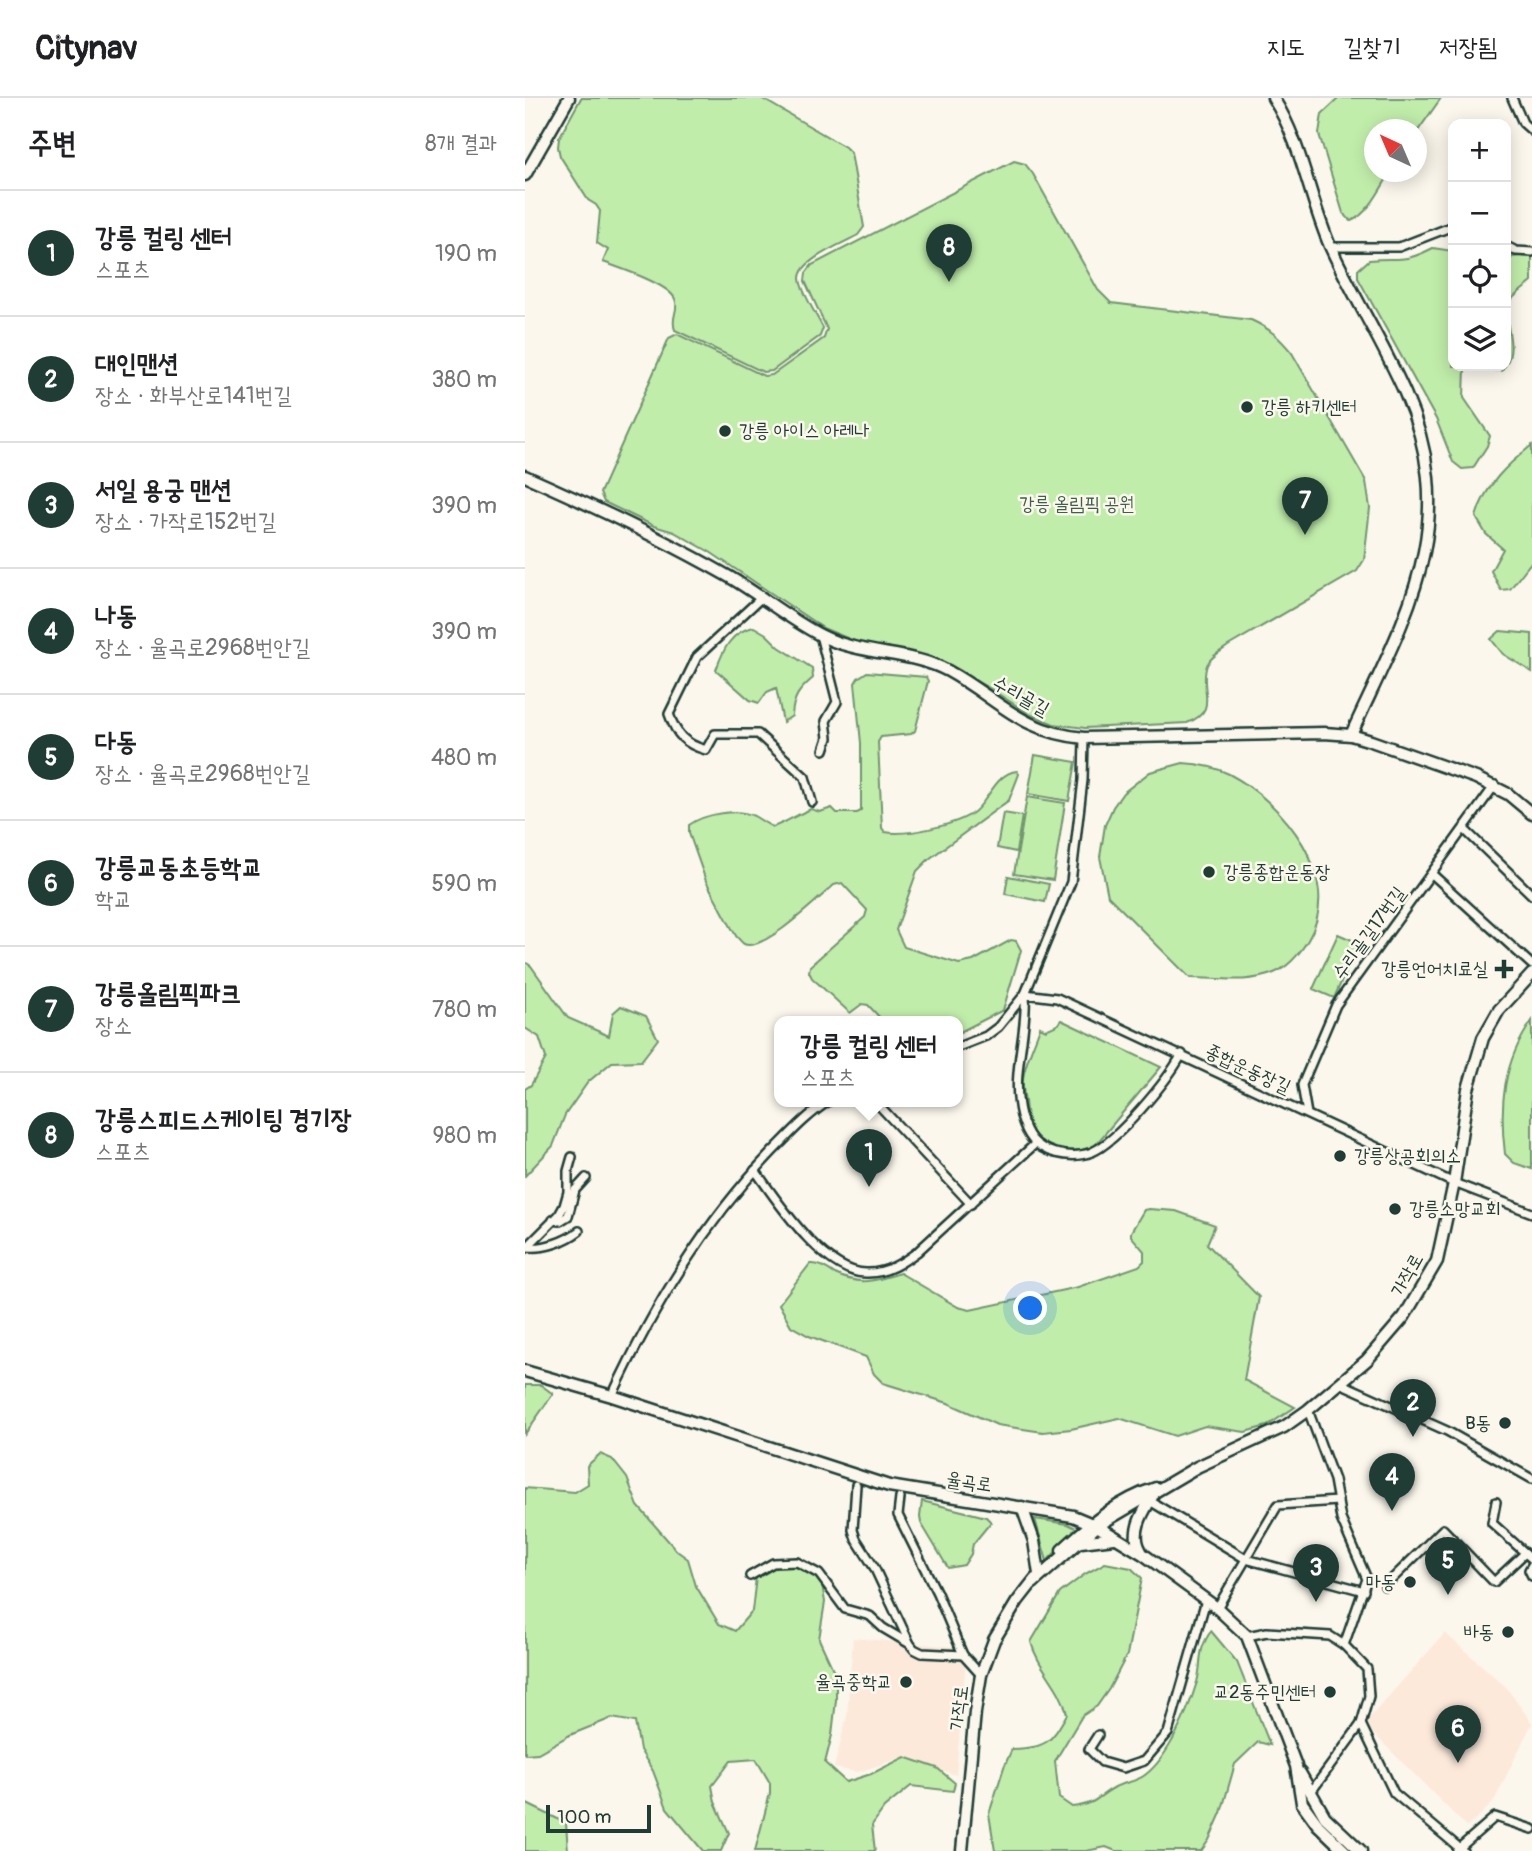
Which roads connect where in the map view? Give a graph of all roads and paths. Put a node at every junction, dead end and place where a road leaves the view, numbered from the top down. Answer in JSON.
{"nodes":[{"id":1,"x":569,"y":98,"type":"edge"},
{"id":2,"x":1273,"y":98,"type":"edge"},
{"id":3,"x":1513,"y":98,"type":"edge"},
{"id":4,"x":1282,"y":103,"type":"edge"},
{"id":5,"x":1532,"y":131,"type":"edge"},
{"id":6,"x":525,"y":175,"type":"edge"},
{"id":7,"x":1448,"y":228,"type":"edge"},
{"id":8,"x":1331,"y":247,"type":"junction"},
{"id":9,"x":1511,"y":248,"type":"edge"},
{"id":10,"x":1532,"y":253,"type":"edge"},
{"id":11,"x":525,"y":476,"type":"edge"},
{"id":12,"x":761,"y":598,"type":"junction"},
{"id":13,"x":820,"y":635,"type":"junction"},
{"id":14,"x":1351,"y":735,"type":"junction"},
{"id":15,"x":1084,"y":738,"type":"junction"},
{"id":16,"x":824,"y":750,"type":"dead end"},
{"id":17,"x":1495,"y":785,"type":"junction"},
{"id":18,"x":812,"y":802,"type":"dead end"},
{"id":19,"x":1532,"y":814,"type":"edge"},
{"id":20,"x":1464,"y":829,"type":"junction"},
{"id":21,"x":1432,"y":874,"type":"junction"},
{"id":22,"x":1532,"y":895,"type":"edge"},
{"id":23,"x":1532,"y":965,"type":"edge"},
{"id":24,"x":1532,"y":974,"type":"edge"},
{"id":25,"x":1025,"y":994,"type":"junction"},
{"id":26,"x":963,"y":1045,"type":"edge"},
{"id":27,"x":1182,"y":1054,"type":"junction"},
{"id":28,"x":820,"y":1107,"type":"edge"},
{"id":29,"x":881,"y":1107,"type":"edge"},
{"id":30,"x":1307,"y":1114,"type":"junction"},
{"id":31,"x":1035,"y":1144,"type":"junction"},
{"id":32,"x":572,"y":1157,"type":"dead end"},
{"id":33,"x":755,"y":1170,"type":"junction"},
{"id":34,"x":586,"y":1178,"type":"dead end"},
{"id":35,"x":1454,"y":1183,"type":"junction"},
{"id":36,"x":971,"y":1204,"type":"junction"},
{"id":37,"x":1532,"y":1213,"type":"edge"},
{"id":38,"x":553,"y":1220,"type":"junction"},
{"id":39,"x":579,"y":1231,"type":"dead end"},
{"id":40,"x":526,"y":1248,"type":"edge"},
{"id":41,"x":525,"y":1371,"type":"edge"},
{"id":42,"x":1341,"y":1382,"type":"junction"},
{"id":43,"x":611,"y":1399,"type":"junction"},
{"id":44,"x":1308,"y":1410,"type":"junction"},
{"id":45,"x":1532,"y":1479,"type":"edge"},
{"id":46,"x":856,"y":1485,"type":"dead end"},
{"id":47,"x":1160,"y":1488,"type":"junction"},
{"id":48,"x":1135,"y":1495,"type":"junction"},
{"id":49,"x":900,"y":1499,"type":"dead end"},
{"id":50,"x":1150,"y":1501,"type":"junction"},
{"id":51,"x":1338,"y":1501,"type":"junction"},
{"id":52,"x":1496,"y":1502,"type":"dead end"},
{"id":53,"x":1022,"y":1507,"type":"junction"},
{"id":54,"x":1073,"y":1516,"type":"junction"},
{"id":55,"x":1094,"y":1525,"type":"junction"},
{"id":56,"x":1116,"y":1538,"type":"junction"},
{"id":57,"x":1080,"y":1542,"type":"junction"},
{"id":58,"x":1525,"y":1553,"type":"junction"},
{"id":59,"x":1143,"y":1555,"type":"junction"},
{"id":60,"x":1246,"y":1559,"type":"junction"},
{"id":61,"x":1532,"y":1559,"type":"edge"},
{"id":62,"x":1532,"y":1565,"type":"edge"},
{"id":63,"x":750,"y":1576,"type":"dead end"},
{"id":64,"x":1532,"y":1576,"type":"edge"},
{"id":65,"x":1036,"y":1579,"type":"junction"},
{"id":66,"x":1384,"y":1586,"type":"dead end"},
{"id":67,"x":1364,"y":1591,"type":"junction"},
{"id":68,"x":1206,"y":1600,"type":"junction"},
{"id":69,"x":1217,"y":1608,"type":"junction"},
{"id":70,"x":1247,"y":1636,"type":"junction"},
{"id":71,"x":910,"y":1644,"type":"junction"},
{"id":72,"x":1344,"y":1645,"type":"junction"},
{"id":73,"x":963,"y":1655,"type":"junction"},
{"id":74,"x":981,"y":1675,"type":"junction"},
{"id":75,"x":1361,"y":1724,"type":"junction"},
{"id":76,"x":1098,"y":1735,"type":"dead end"},
{"id":77,"x":1296,"y":1766,"type":"junction"},
{"id":78,"x":1311,"y":1792,"type":"junction"},
{"id":79,"x":1532,"y":1829,"type":"edge"},
{"id":80,"x":1351,"y":1849,"type":"edge"},
{"id":81,"x":1460,"y":1850,"type":"edge"},
{"id":82,"x":962,"y":1851,"type":"edge"}],
"edges":[{"from":1,"to":6,"type":"street"},
{"from":2,"to":4,"type":"street"},
{"from":3,"to":5,"type":"street"},
{"from":4,"to":8,"type":"street"},
{"from":7,"to":8,"type":"street"},
{"from":8,"to":14,"type":"street"},
{"from":9,"to":10,"type":"street"},
{"from":11,"to":12,"type":"street","name":"수리골길"},
{"from":12,"to":13,"type":"street","name":"수리골길"},
{"from":12,"to":18,"type":"street"},
{"from":13,"to":15,"type":"street","name":"수리골길"},
{"from":13,"to":16,"type":"street"},
{"from":14,"to":15,"type":"street","name":"수리골길"},
{"from":14,"to":17,"type":"street","name":"수리골길"},
{"from":15,"to":25,"type":"street"},
{"from":17,"to":19,"type":"street","name":"수리골길"},
{"from":17,"to":20,"type":"street","name":"수리골길17번길"},
{"from":20,"to":21,"type":"street","name":"수리골길17번길"},
{"from":20,"to":22,"type":"street"},
{"from":21,"to":23,"type":"street"},
{"from":21,"to":30,"type":"street","name":"수리골길17번길"},
{"from":24,"to":35,"type":"street","name":"가작로"},
{"from":25,"to":26,"type":"street"},
{"from":25,"to":27,"type":"street","name":"종합운동장길"},
{"from":25,"to":31,"type":"street"},
{"from":27,"to":30,"type":"street","name":"종합운동장길"},
{"from":27,"to":31,"type":"street"},
{"from":28,"to":33,"type":"street"},
{"from":29,"to":36,"type":"street"},
{"from":30,"to":35,"type":"street","name":"종합운동장길"},
{"from":31,"to":36,"type":"street"},
{"from":32,"to":38,"type":"street"},
{"from":33,"to":36,"type":"street"},
{"from":33,"to":43,"type":"street"},
{"from":34,"to":38,"type":"street"},
{"from":35,"to":37,"type":"street","name":"종합운동장길"},
{"from":35,"to":42,"type":"street","name":"가작로"},
{"from":38,"to":40,"type":"street"},
{"from":39,"to":40,"type":"street"},
{"from":41,"to":43,"type":"street","name":"율곡로"},
{"from":42,"to":44,"type":"street","name":"가작로"},
{"from":42,"to":45,"type":"street"},
{"from":43,"to":53,"type":"street","name":"율곡로"},
{"from":44,"to":47,"type":"street","name":"가작로"},
{"from":44,"to":51,"type":"street"},
{"from":46,"to":71,"type":"street"},
{"from":47,"to":48,"type":"street","name":"가작로"},
{"from":47,"to":50,"type":"street"},
{"from":47,"to":55,"type":"street","name":"가작로"},
{"from":48,"to":54,"type":"street"},
{"from":48,"to":55,"type":"street","name":"가작로"},
{"from":49,"to":73,"type":"street"},
{"from":50,"to":59,"type":"street"},
{"from":50,"to":60,"type":"street"},
{"from":51,"to":60,"type":"street"},
{"from":51,"to":67,"type":"street"},
{"from":52,"to":58,"type":"street"},
{"from":53,"to":54,"type":"street","name":"율곡로"},
{"from":53,"to":65,"type":"street"},
{"from":54,"to":55,"type":"street","name":"율곡로"},
{"from":55,"to":56,"type":"street","name":"율곡로"},
{"from":55,"to":57,"type":"street","name":"가작로"},
{"from":55,"to":65,"type":"street","name":"가작로"},
{"from":56,"to":57,"type":"street"},
{"from":56,"to":59,"type":"street","name":"율곡로"},
{"from":57,"to":65,"type":"street","name":"가작로"},
{"from":58,"to":61,"type":"street"},
{"from":58,"to":66,"type":"street"},
{"from":59,"to":68,"type":"street","name":"율곡로"},
{"from":60,"to":67,"type":"street"},
{"from":60,"to":69,"type":"street"},
{"from":62,"to":64,"type":"street"},
{"from":63,"to":71,"type":"street"},
{"from":65,"to":74,"type":"street","name":"가작로"},
{"from":67,"to":72,"type":"street"},
{"from":68,"to":69,"type":"street","name":"율곡로"},
{"from":68,"to":76,"type":"street"},
{"from":69,"to":70,"type":"street","name":"율곡로"},
{"from":70,"to":72,"type":"street"},
{"from":70,"to":77,"type":"street","name":"율곡로"},
{"from":71,"to":73,"type":"street"},
{"from":72,"to":75,"type":"street"},
{"from":73,"to":74,"type":"street"},
{"from":74,"to":82,"type":"street","name":"가작로"},
{"from":75,"to":78,"type":"street"},
{"from":75,"to":81,"type":"street"},
{"from":77,"to":78,"type":"street","name":"율곡로"},
{"from":77,"to":80,"type":"street","name":"율곡로"},
{"from":78,"to":80,"type":"street","name":"율곡로"},
{"from":79,"to":81,"type":"street"}]}
